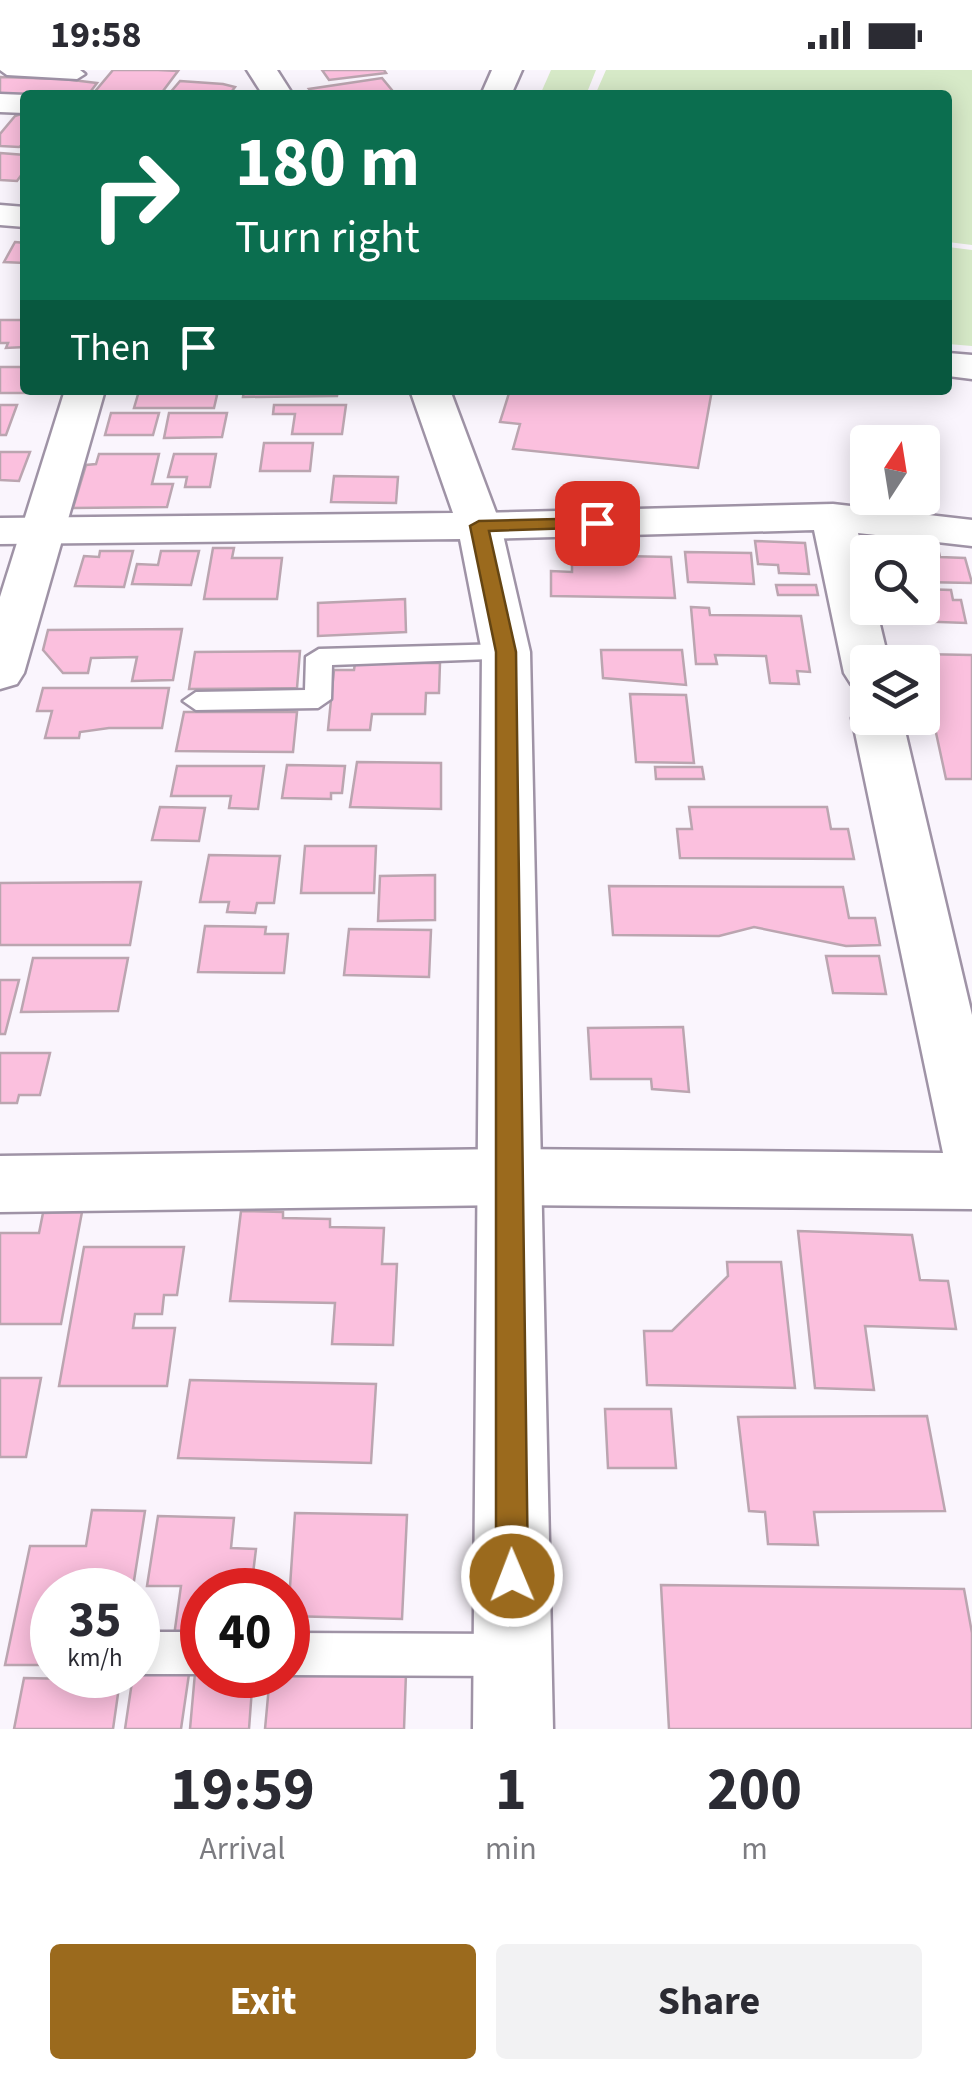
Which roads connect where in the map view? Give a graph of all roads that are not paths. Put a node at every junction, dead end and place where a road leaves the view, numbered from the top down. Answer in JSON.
{"nodes":[{"id":1,"x":7,"y":70,"type":"edge"},
{"id":2,"x":77,"y":74,"type":"dead end"},
{"id":3,"x":83,"y":395,"type":"edge"},
{"id":4,"x":432,"y":395,"type":"edge"},
{"id":5,"x":833,"y":517,"type":"junction"},
{"id":6,"x":479,"y":526,"type":"junction"},
{"id":7,"x":0,"y":531,"type":"edge"},
{"id":8,"x":44,"y":531,"type":"junction"},
{"id":9,"x":972,"y":534,"type":"edge"},
{"id":10,"x":862,"y":645,"type":"edge"},
{"id":11,"x":506,"y":652,"type":"junction"},
{"id":12,"x":0,"y":673,"type":"edge"},
{"id":13,"x":196,"y":702,"type":"dead end"},
{"id":14,"x":881,"y":735,"type":"edge"},
{"id":15,"x":972,"y":1148,"type":"edge"},
{"id":16,"x":507,"y":1177,"type":"junction"},
{"id":17,"x":972,"y":1181,"type":"edge"},
{"id":18,"x":0,"y":1184,"type":"edge"},
{"id":19,"x":310,"y":1654,"type":"edge"},
{"id":20,"x":513,"y":1656,"type":"junction"},
{"id":21,"x":514,"y":1729,"type":"edge"}],
"edges":[{"from":1,"to":2,"type":"lane"},
{"from":3,"to":8,"type":"street"},
{"from":4,"to":6,"type":"street"},
{"from":5,"to":6,"type":"street"},
{"from":5,"to":9,"type":"street"},
{"from":5,"to":10,"type":"street"},
{"from":6,"to":8,"type":"street"},
{"from":6,"to":11,"type":"street"},
{"from":7,"to":8,"type":"street"},
{"from":8,"to":12,"type":"street"},
{"from":11,"to":13,"type":"lane"},
{"from":11,"to":16,"type":"street"},
{"from":14,"to":15,"type":"street"},
{"from":16,"to":17,"type":"street"},
{"from":16,"to":18,"type":"street"},
{"from":16,"to":20,"type":"street"},
{"from":19,"to":20,"type":"lane"},
{"from":20,"to":21,"type":"street"}]}
